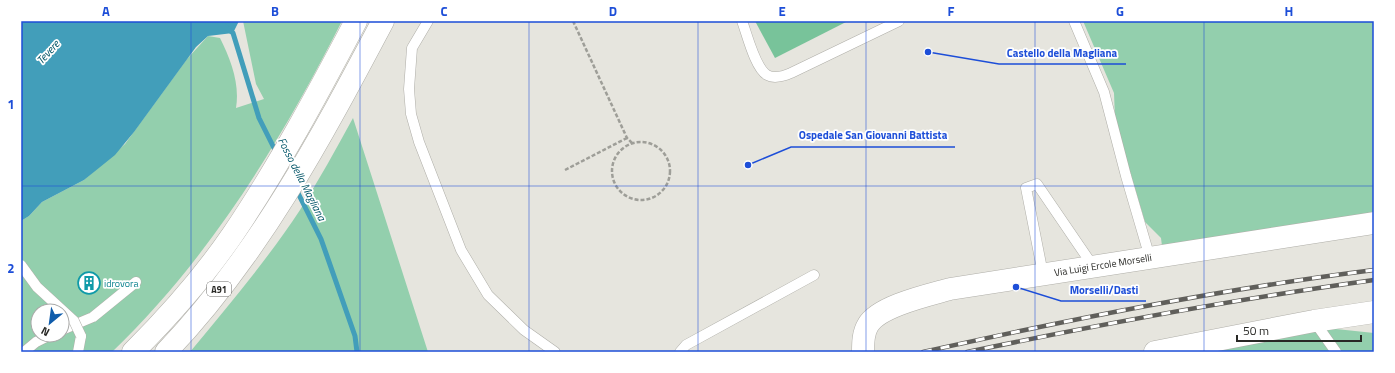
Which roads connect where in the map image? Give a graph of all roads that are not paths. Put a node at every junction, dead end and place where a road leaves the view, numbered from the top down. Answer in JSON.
{"nodes":[{"id":1,"x":356,"y":21,"type":"edge"},
{"id":2,"x":383,"y":21,"type":"edge"},
{"id":3,"x":428,"y":21,"type":"edge"},
{"id":4,"x":742,"y":21,"type":"edge"},
{"id":5,"x":899,"y":21,"type":"edge"},
{"id":6,"x":1074,"y":21,"type":"edge"},
{"id":7,"x":1374,"y":223,"type":"edge"},
{"id":8,"x":1150,"y":258,"type":"junction"},
{"id":9,"x":21,"y":265,"type":"edge"},
{"id":10,"x":1093,"y":266,"type":"junction"},
{"id":11,"x":1043,"y":274,"type":"junction"},
{"id":12,"x":814,"y":275,"type":"dead end"},
{"id":13,"x":136,"y":282,"type":"dead end"},
{"id":14,"x":1374,"y":312,"type":"edge"},
{"id":15,"x":1314,"y":321,"type":"junction"},
{"id":16,"x":70,"y":327,"type":"edge"},
{"id":17,"x":35,"y":343,"type":"edge"},
{"id":18,"x":24,"y":352,"type":"edge"},
{"id":19,"x":78,"y":352,"type":"edge"},
{"id":20,"x":133,"y":352,"type":"edge"},
{"id":21,"x":166,"y":352,"type":"edge"},
{"id":22,"x":555,"y":352,"type":"edge"},
{"id":23,"x":680,"y":352,"type":"edge"},
{"id":24,"x":863,"y":352,"type":"edge"},
{"id":25,"x":1155,"y":352,"type":"edge"},
{"id":26,"x":1336,"y":352,"type":"edge"}],
"edges":[{"from":1,"to":20,"type":"main road","number":"A91"},
{"from":2,"to":21,"type":"main road","number":"A91"},
{"from":3,"to":22,"type":"lane"},
{"from":4,"to":5,"type":"lane"},
{"from":6,"to":8,"type":"lane"},
{"from":7,"to":8,"type":"main road","name":"Via Luigi Ercole Morselli"},
{"from":8,"to":10,"type":"main road","name":"Via Luigi Ercole Morselli"},
{"from":9,"to":19,"type":"lane","bridge":true},
{"from":10,"to":11,"type":"main road","name":"Via Luigi Ercole Morselli"},
{"from":10,"to":11,"type":"lane"},
{"from":11,"to":24,"type":"main road","name":"Via Luigi Ercole Morselli"},
{"from":12,"to":23,"type":"lane"},
{"from":13,"to":16,"type":"lane"},
{"from":14,"to":15,"type":"main road"},
{"from":15,"to":25,"type":"main road"},
{"from":15,"to":26,"type":"lane"},
{"from":17,"to":18,"type":"lane"}]}
